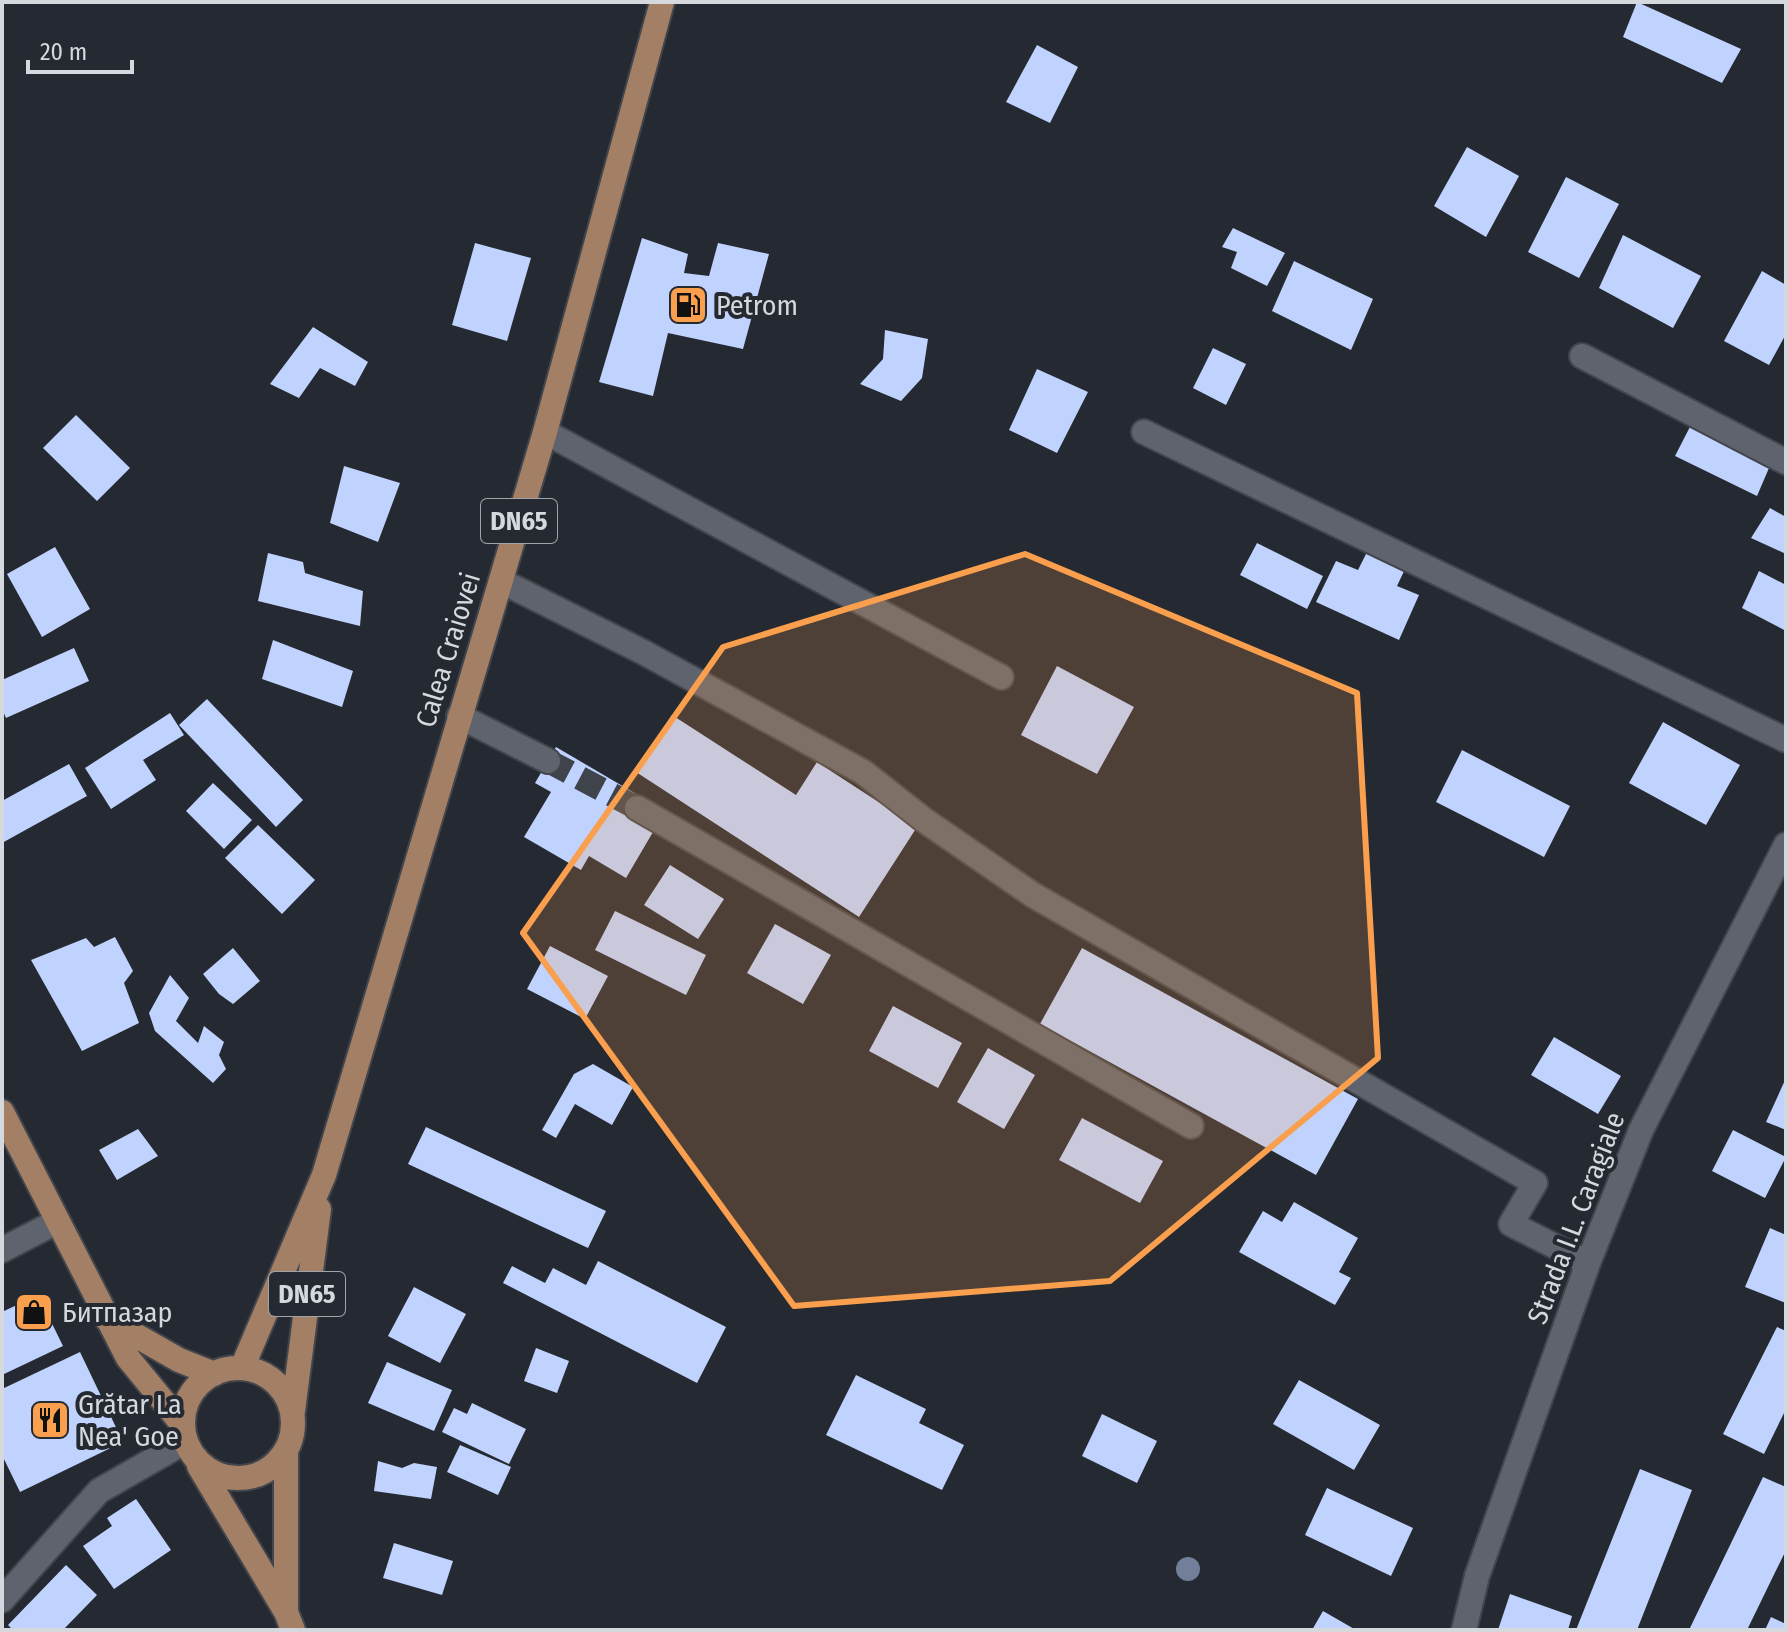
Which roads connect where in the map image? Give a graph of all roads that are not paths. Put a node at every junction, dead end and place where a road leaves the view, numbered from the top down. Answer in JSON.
{"nodes":[{"id":1,"x":662,"y":2,"type":"edge"},
{"id":2,"x":1582,"y":356,"type":"dead end"},
{"id":3,"x":545,"y":432,"type":"junction"},
{"id":4,"x":1144,"y":432,"type":"dead end"},
{"id":5,"x":1786,"y":462,"type":"edge"},
{"id":6,"x":501,"y":581,"type":"junction"},
{"id":7,"x":1001,"y":677,"type":"dead end"},
{"id":8,"x":459,"y":716,"type":"junction"},
{"id":9,"x":1786,"y":740,"type":"edge"},
{"id":10,"x":548,"y":761,"type":"tunnel mouth"},
{"id":11,"x":637,"y":808,"type":"tunnel mouth"},
{"id":12,"x":1786,"y":845,"type":"edge"},
{"id":13,"x":2,"y":1112,"type":"edge"},
{"id":14,"x":1191,"y":1126,"type":"dead end"},
{"id":15,"x":324,"y":1175,"type":"junction"},
{"id":16,"x":56,"y":1222,"type":"junction"},
{"id":17,"x":2,"y":1250,"type":"edge"},
{"id":18,"x":1588,"y":1263,"type":"junction"},
{"id":19,"x":104,"y":1317,"type":"junction"},
{"id":20,"x":242,"y":1368,"type":"junction"},
{"id":21,"x":214,"y":1374,"type":"junction"},
{"id":22,"x":292,"y":1413,"type":"junction"},
{"id":23,"x":186,"y":1439,"type":"junction"},
{"id":24,"x":286,"y":1450,"type":"junction"},
{"id":25,"x":2,"y":1600,"type":"edge"},
{"id":26,"x":289,"y":1621,"type":"edge"},
{"id":27,"x":1464,"y":1630,"type":"edge"}],
"edges":[{"from":1,"to":3,"type":"main road","name":"Calea Craiovei","number":"DN65"},
{"from":2,"to":5,"type":"street"},
{"from":3,"to":6,"type":"main road","name":"Calea Craiovei","number":"DN65"},
{"from":3,"to":7,"type":"street"},
{"from":4,"to":9,"type":"street"},
{"from":6,"to":8,"type":"main road","name":"Calea Craiovei","number":"DN65"},
{"from":6,"to":18,"type":"street"},
{"from":8,"to":10,"type":"street"},
{"from":8,"to":15,"type":"main road","name":"Calea Craiovei","number":"DN65"},
{"from":11,"to":14,"type":"street"},
{"from":12,"to":18,"type":"street","name":"Strada I.L. Caragiale"},
{"from":13,"to":16,"type":"main road"},
{"from":15,"to":20,"type":"main road","name":"Calea Craiovei","number":"DN65"},
{"from":15,"to":22,"type":"main road","name":"Calea Craiovei","number":"DN65"},
{"from":16,"to":17,"type":"street"},
{"from":16,"to":19,"type":"main road"},
{"from":18,"to":27,"type":"street","name":"Strada I.L. Caragiale"},
{"from":19,"to":21,"type":"main road"},
{"from":19,"to":23,"type":"main road"},
{"from":20,"to":21,"type":"main road"},
{"from":20,"to":22,"type":"main road"},
{"from":21,"to":23,"type":"main road"},
{"from":22,"to":24,"type":"main road","number":"DN65"},
{"from":23,"to":24,"type":"main road"},
{"from":23,"to":25,"type":"street"},
{"from":23,"to":26,"type":"main road","number":"DN65"},
{"from":24,"to":26,"type":"main road","number":"DN65"}]}
